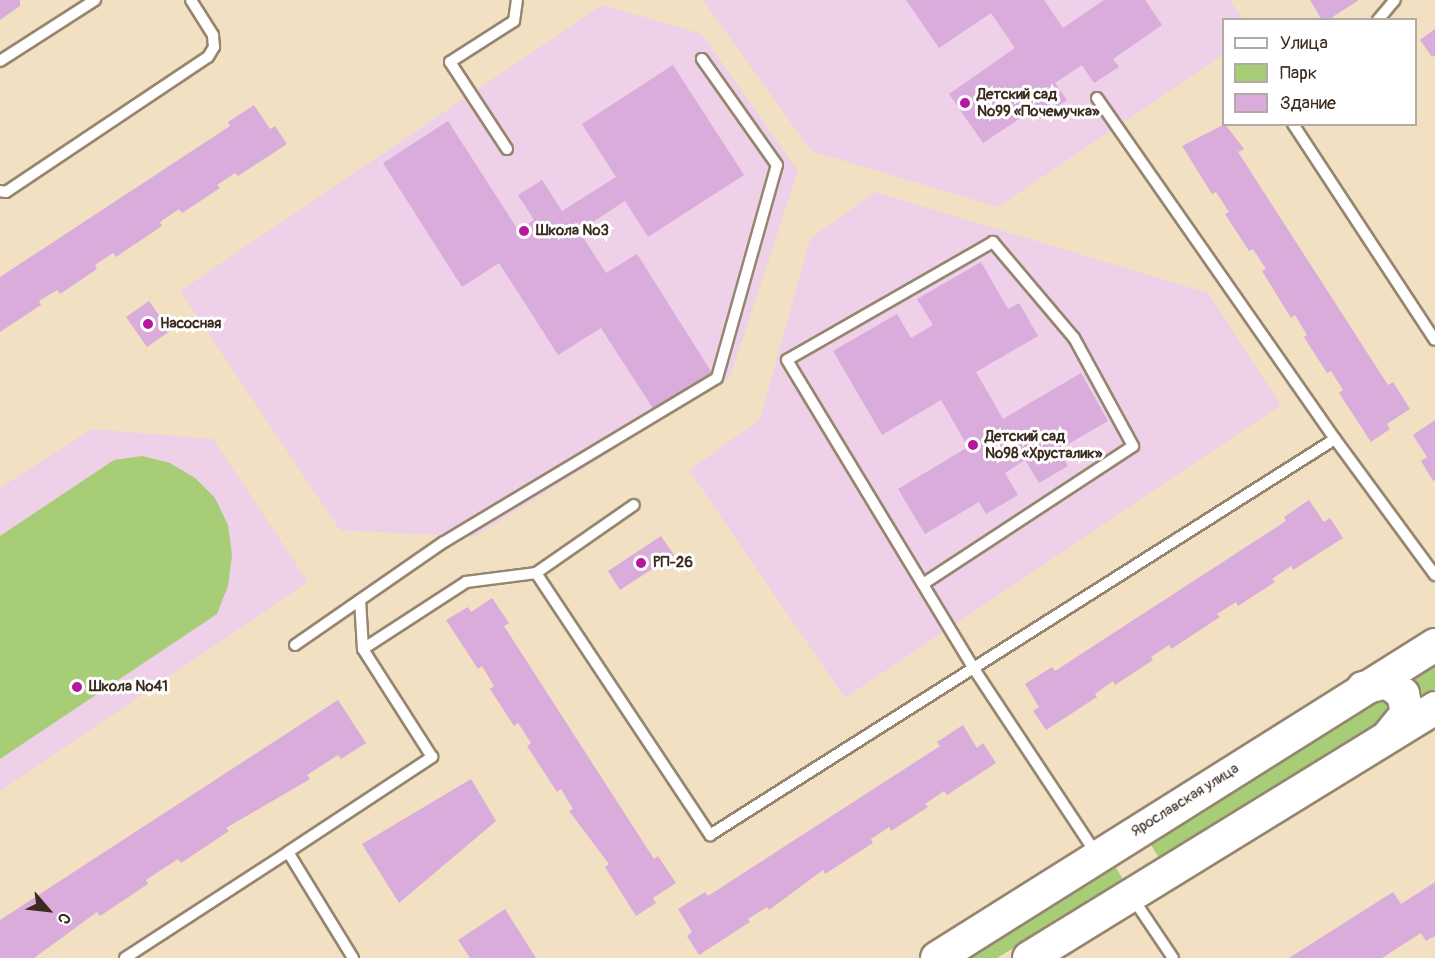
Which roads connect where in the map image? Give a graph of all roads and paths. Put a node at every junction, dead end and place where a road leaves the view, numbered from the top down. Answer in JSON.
{"nodes":[{"id":1,"x":95,"y":0,"type":"edge"},
{"id":2,"x":191,"y":0,"type":"edge"},
{"id":3,"x":517,"y":0,"type":"edge"},
{"id":4,"x":1395,"y":0,"type":"edge"},
{"id":5,"x":1380,"y":18,"type":"edge"},
{"id":6,"x":702,"y":59,"type":"dead end"},
{"id":7,"x":0,"y":61,"type":"edge"},
{"id":8,"x":1097,"y":98,"type":"dead end"},
{"id":9,"x":1294,"y":126,"type":"edge"},
{"id":10,"x":507,"y":148,"type":"dead end"},
{"id":11,"x":0,"y":192,"type":"edge"},
{"id":12,"x":1435,"y":340,"type":"edge"},
{"id":13,"x":1335,"y":439,"type":"junction"},
{"id":14,"x":634,"y":505,"type":"dead end"},
{"id":15,"x":536,"y":573,"type":"junction"},
{"id":16,"x":1435,"y":575,"type":"edge"},
{"id":17,"x":923,"y":584,"type":"junction"},
{"id":18,"x":360,"y":600,"type":"junction"},
{"id":19,"x":295,"y":645,"type":"dead end"},
{"id":20,"x":1435,"y":645,"type":"edge"},
{"id":21,"x":363,"y":649,"type":"junction"},
{"id":22,"x":974,"y":669,"type":"junction"},
{"id":23,"x":1363,"y":688,"type":"junction"},
{"id":24,"x":1435,"y":708,"type":"edge"},
{"id":25,"x":1386,"y":737,"type":"junction"},
{"id":26,"x":288,"y":852,"type":"junction"},
{"id":27,"x":1099,"y":858,"type":"junction"},
{"id":28,"x":1130,"y":895,"type":"junction"},
{"id":29,"x":125,"y":958,"type":"edge"},
{"id":30,"x":353,"y":958,"type":"edge"},
{"id":31,"x":937,"y":958,"type":"edge"},
{"id":32,"x":1029,"y":958,"type":"edge"},
{"id":33,"x":1173,"y":958,"type":"edge"}],
"edges":[{"from":1,"to":7,"type":"lane"},
{"from":2,"to":11,"type":"lane"},
{"from":3,"to":10,"type":"lane"},
{"from":4,"to":5,"type":"lane"},
{"from":6,"to":18,"type":"lane"},
{"from":8,"to":13,"type":"lane"},
{"from":9,"to":12,"type":"lane"},
{"from":13,"to":16,"type":"lane"},
{"from":13,"to":22,"type":"lane"},
{"from":14,"to":15,"type":"lane"},
{"from":15,"to":21,"type":"lane"},
{"from":15,"to":22,"type":"lane"},
{"from":17,"to":17,"type":"lane"},
{"from":17,"to":22,"type":"lane"},
{"from":18,"to":19,"type":"lane"},
{"from":18,"to":21,"type":"lane"},
{"from":20,"to":23,"type":"main road","name":"Ярославская улица"},
{"from":21,"to":26,"type":"lane"},
{"from":22,"to":27,"type":"lane"},
{"from":23,"to":25,"type":"main road"},
{"from":23,"to":27,"type":"main road","name":"Ярославская улица"},
{"from":24,"to":25,"type":"main road"},
{"from":25,"to":28,"type":"main road"},
{"from":26,"to":29,"type":"lane"},
{"from":26,"to":30,"type":"lane"},
{"from":27,"to":31,"type":"main road","name":"Ярославская улица"},
{"from":28,"to":32,"type":"main road"},
{"from":28,"to":33,"type":"lane"}]}
